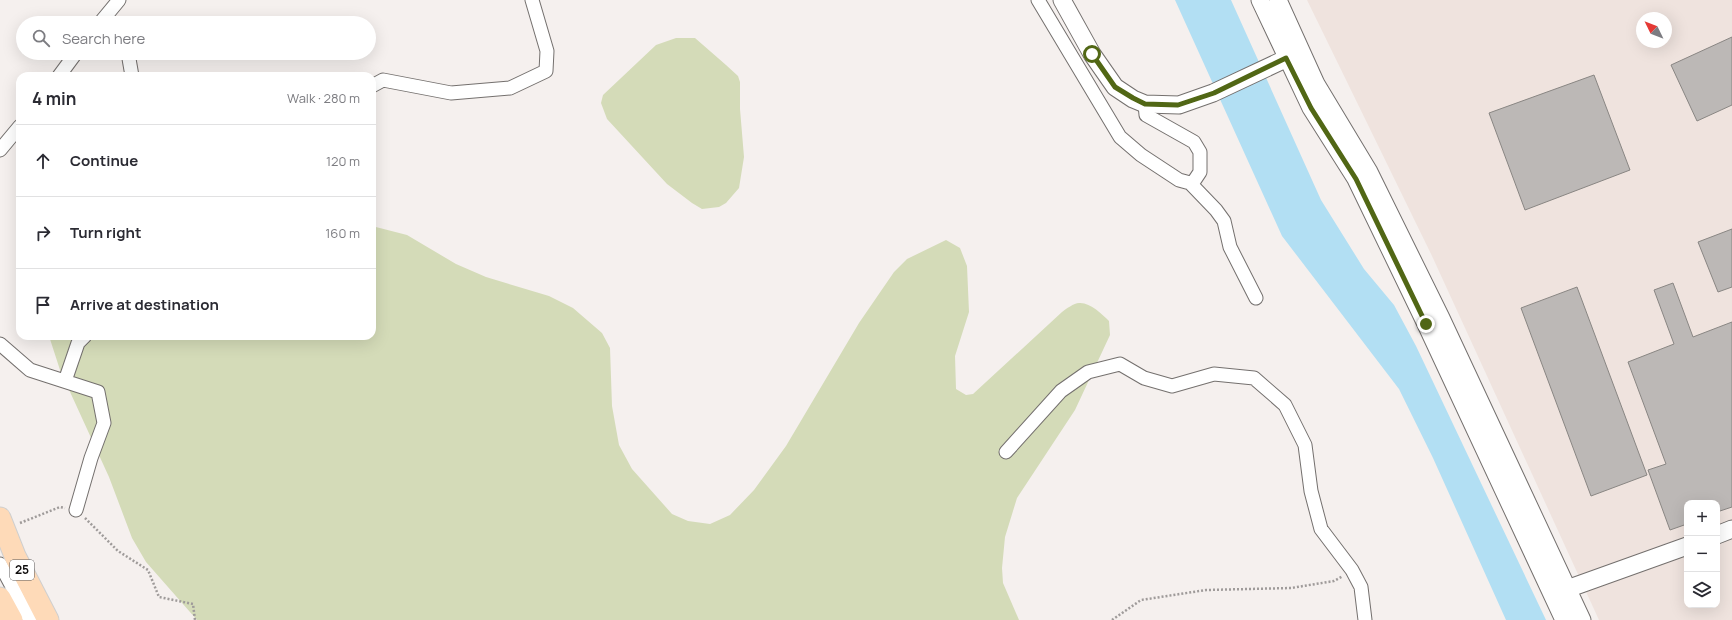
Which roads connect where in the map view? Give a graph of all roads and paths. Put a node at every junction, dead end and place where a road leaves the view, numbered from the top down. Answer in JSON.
{"nodes":[{"id":1,"x":119,"y":0,"type":"edge"},
{"id":2,"x":532,"y":0,"type":"edge"},
{"id":3,"x":1038,"y":0,"type":"edge"},
{"id":4,"x":1062,"y":0,"type":"edge"},
{"id":5,"x":1260,"y":0,"type":"edge"},
{"id":6,"x":1278,"y":0,"type":"edge"},
{"id":7,"x":113,"y":16,"type":"edge"},
{"id":8,"x":1302,"y":51,"type":"junction"},
{"id":9,"x":71,"y":60,"type":"edge"},
{"id":10,"x":129,"y":60,"type":"edge"},
{"id":11,"x":1280,"y":61,"type":"junction"},
{"id":12,"x":62,"y":72,"type":"edge"},
{"id":13,"x":131,"y":72,"type":"edge"},
{"id":14,"x":376,"y":84,"type":"edge"},
{"id":15,"x":1145,"y":104,"type":"junction"},
{"id":16,"x":16,"y":131,"type":"edge"},
{"id":17,"x":0,"y":150,"type":"edge"},
{"id":18,"x":1190,"y":183,"type":"junction"},
{"id":19,"x":1256,"y":298,"type":"dead end"},
{"id":20,"x":81,"y":340,"type":"edge"},
{"id":21,"x":0,"y":344,"type":"edge"},
{"id":22,"x":65,"y":381,"type":"junction"},
{"id":23,"x":1006,"y":452,"type":"dead end"},
{"id":24,"x":76,"y":510,"type":"junction"},
{"id":25,"x":3,"y":524,"type":"edge"},
{"id":26,"x":1732,"y":529,"type":"edge"},
{"id":27,"x":1720,"y":534,"type":"edge"},
{"id":28,"x":1684,"y":547,"type":"edge"},
{"id":29,"x":4,"y":563,"type":"edge"},
{"id":30,"x":1352,"y":570,"type":"junction"},
{"id":31,"x":1567,"y":589,"type":"junction"},
{"id":32,"x":0,"y":598,"type":"edge"},
{"id":33,"x":12,"y":620,"type":"edge"},
{"id":34,"x":30,"y":620,"type":"edge"},
{"id":35,"x":48,"y":620,"type":"edge"},
{"id":36,"x":195,"y":620,"type":"edge"},
{"id":37,"x":1112,"y":620,"type":"edge"},
{"id":38,"x":1366,"y":620,"type":"edge"},
{"id":39,"x":1564,"y":620,"type":"edge"},
{"id":40,"x":1582,"y":620,"type":"edge"}],
"edges":[{"from":1,"to":7,"type":"street"},
{"from":2,"to":14,"type":"street"},
{"from":3,"to":18,"type":"street"},
{"from":4,"to":15,"type":"street"},
{"from":5,"to":11,"type":"street"},
{"from":6,"to":8,"type":"street"},
{"from":8,"to":11,"type":"street"},
{"from":8,"to":31,"type":"street"},
{"from":9,"to":12,"type":"street"},
{"from":10,"to":13,"type":"street"},
{"from":11,"to":15,"type":"street"},
{"from":11,"to":39,"type":"street"},
{"from":15,"to":18,"type":"street"},
{"from":16,"to":17,"type":"street"},
{"from":18,"to":19,"type":"street"},
{"from":20,"to":22,"type":"street"},
{"from":21,"to":22,"type":"street"},
{"from":22,"to":24,"type":"street"},
{"from":23,"to":30,"type":"street"},
{"from":24,"to":25,"type":"path"},
{"from":24,"to":36,"type":"path"},
{"from":25,"to":29,"type":"main road","number":"25"},
{"from":26,"to":27,"type":"street"},
{"from":28,"to":31,"type":"street"},
{"from":29,"to":34,"type":"street"},
{"from":29,"to":35,"type":"main road","number":"25"},
{"from":30,"to":37,"type":"path"},
{"from":30,"to":38,"type":"street"},
{"from":31,"to":40,"type":"street"},
{"from":32,"to":33,"type":"main road"}]}
